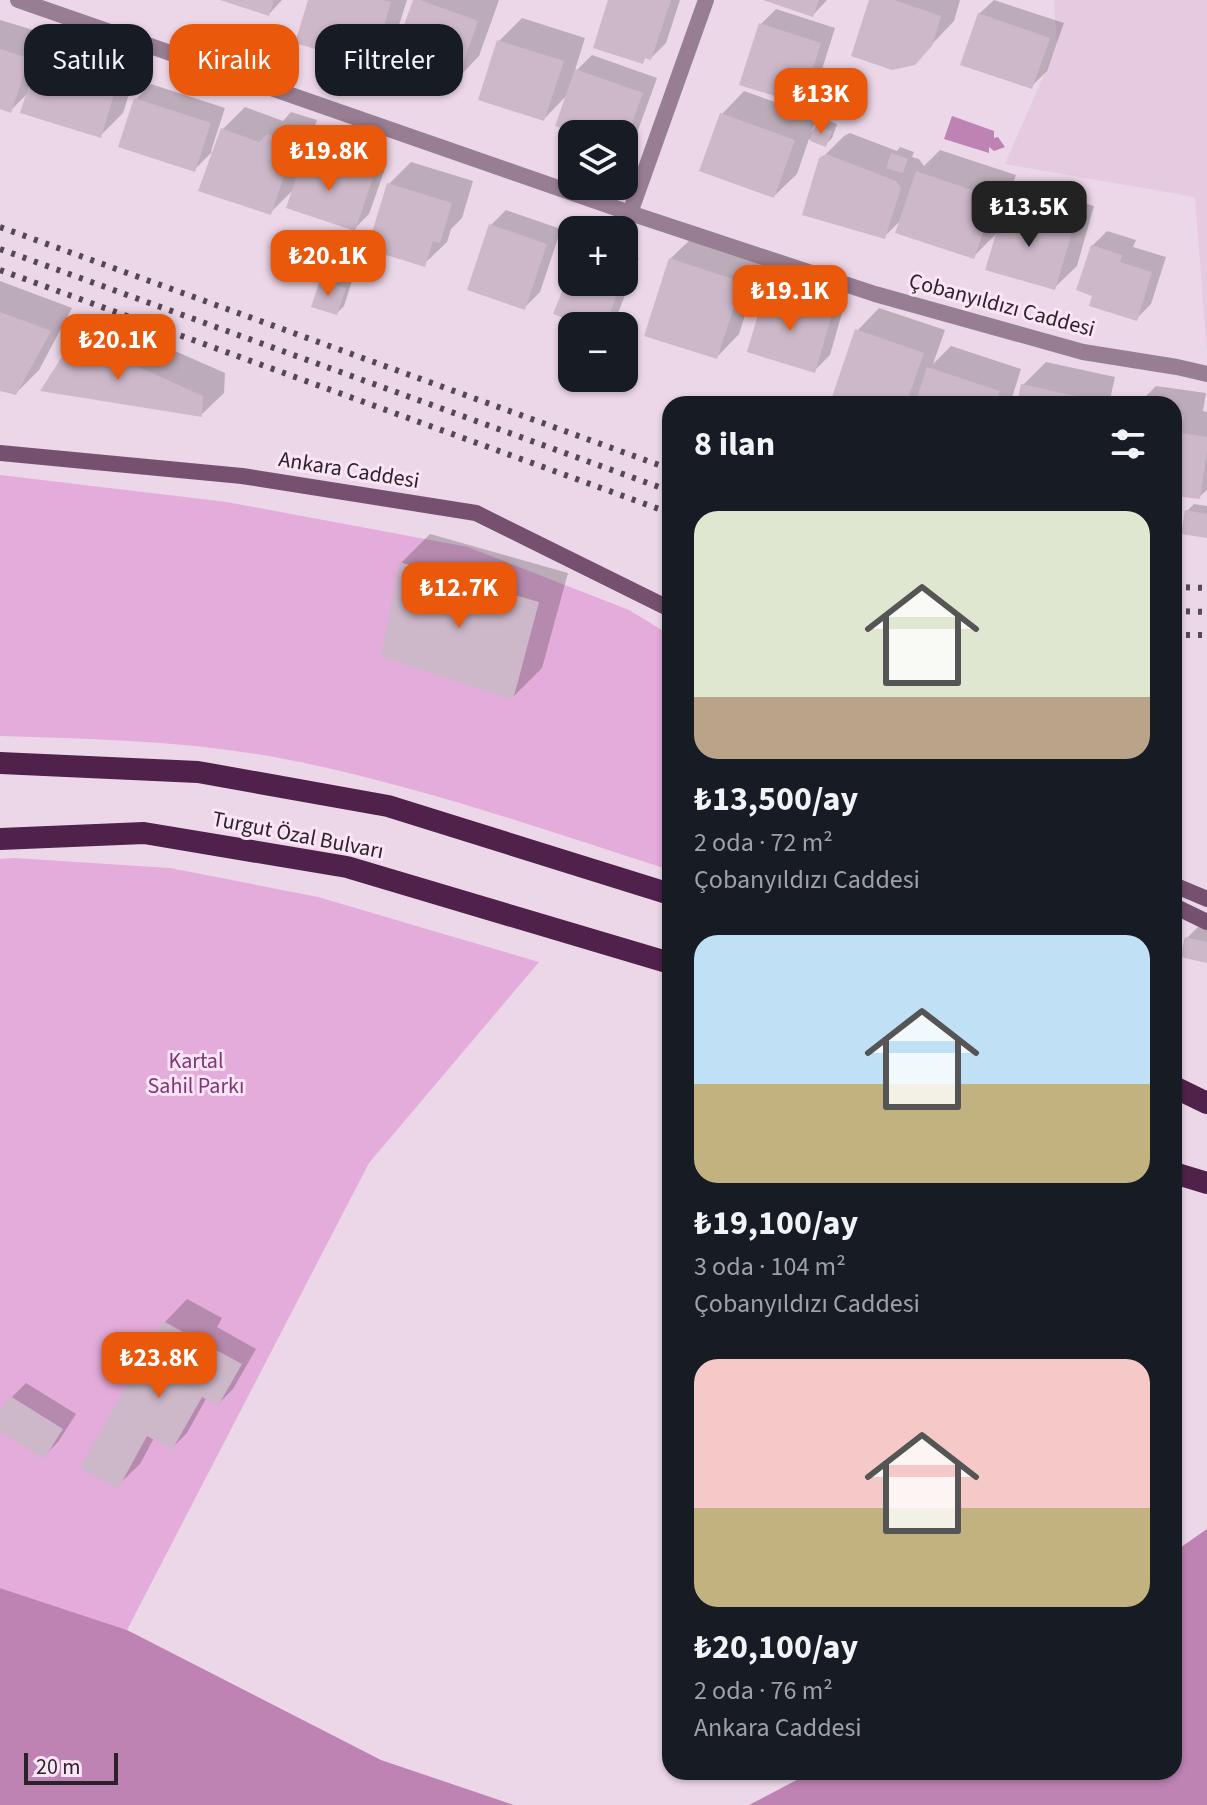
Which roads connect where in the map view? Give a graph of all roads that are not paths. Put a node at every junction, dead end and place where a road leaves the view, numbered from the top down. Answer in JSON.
{"nodes":[{"id":1,"x":18,"y":0,"type":"edge"},
{"id":2,"x":706,"y":0,"type":"edge"},
{"id":3,"x":630,"y":213,"type":"junction"},
{"id":4,"x":1207,"y":374,"type":"edge"},
{"id":5,"x":0,"y":453,"type":"edge"},
{"id":6,"x":662,"y":605,"type":"edge"},
{"id":7,"x":0,"y":763,"type":"edge"},
{"id":8,"x":0,"y":839,"type":"edge"},
{"id":9,"x":1182,"y":888,"type":"edge"},
{"id":10,"x":662,"y":892,"type":"edge"},
{"id":11,"x":1207,"y":899,"type":"edge"},
{"id":12,"x":1182,"y":910,"type":"edge"},
{"id":13,"x":1207,"y":922,"type":"edge"},
{"id":14,"x":662,"y":961,"type":"edge"},
{"id":15,"x":1182,"y":1091,"type":"edge"},
{"id":16,"x":1207,"y":1103,"type":"edge"},
{"id":17,"x":1182,"y":1175,"type":"edge"},
{"id":18,"x":1207,"y":1183,"type":"edge"}],
"edges":[{"from":1,"to":3,"type":"street","name":"Çobanyıldızı Caddesi"},
{"from":2,"to":3,"type":"street"},
{"from":3,"to":4,"type":"street","name":"Çobanyıldızı Caddesi"},
{"from":5,"to":6,"type":"main road","name":"Ankara Caddesi"},
{"from":7,"to":10,"type":"highway","name":"Turgut Özal Bulvarı"},
{"from":8,"to":14,"type":"highway","name":"Turgut Özal Bulvarı"},
{"from":9,"to":11,"type":"main road"},
{"from":12,"to":13,"type":"main road"},
{"from":15,"to":16,"type":"highway"},
{"from":17,"to":18,"type":"highway"}]}
